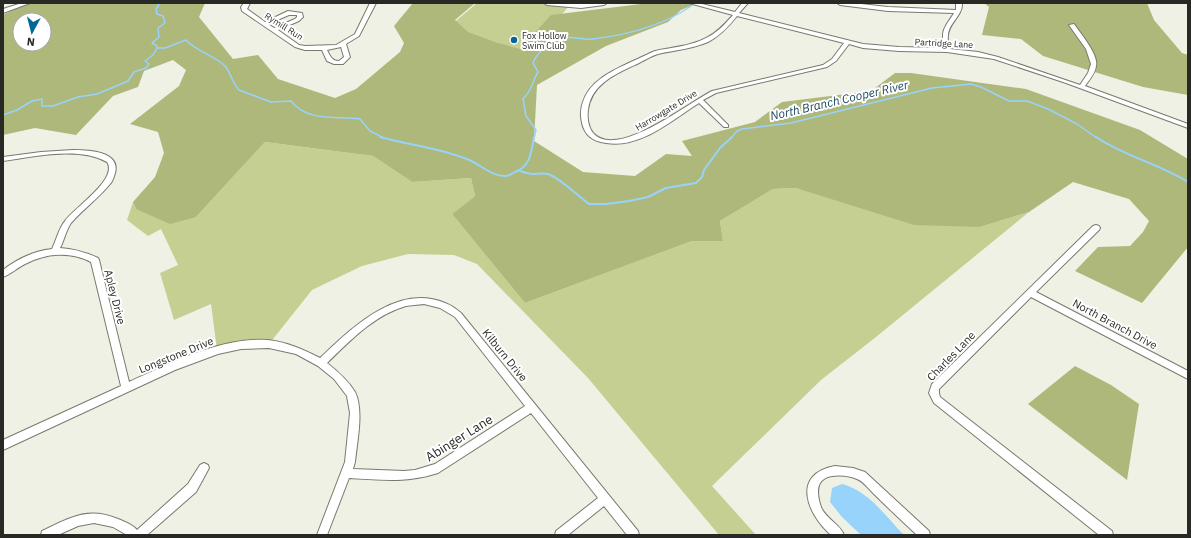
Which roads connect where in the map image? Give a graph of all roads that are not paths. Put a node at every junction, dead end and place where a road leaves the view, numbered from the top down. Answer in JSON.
{"nodes":[{"id":1,"x":27,"y":3,"type":"edge"},
{"id":2,"x":247,"y":3,"type":"edge"},
{"id":3,"x":373,"y":3,"type":"edge"},
{"id":4,"x":547,"y":3,"type":"edge"},
{"id":5,"x":604,"y":3,"type":"edge"},
{"id":6,"x":692,"y":3,"type":"edge"},
{"id":7,"x":745,"y":3,"type":"edge"},
{"id":8,"x":840,"y":3,"type":"edge"},
{"id":9,"x":959,"y":3,"type":"edge"},
{"id":10,"x":3,"y":11,"type":"edge"},
{"id":11,"x":957,"y":12,"type":"junction"},
{"id":12,"x":736,"y":14,"type":"junction"},
{"id":13,"x":264,"y":24,"type":"junction"},
{"id":14,"x":1072,"y":25,"type":"dead end"},
{"id":15,"x":274,"y":30,"type":"junction"},
{"id":16,"x":847,"y":43,"type":"junction"},
{"id":17,"x":343,"y":44,"type":"junction"},
{"id":18,"x":324,"y":48,"type":"junction"},
{"id":19,"x":948,"y":50,"type":"junction"},
{"id":20,"x":1082,"y":87,"type":"junction"},
{"id":21,"x":699,"y":100,"type":"junction"},
{"id":22,"x":726,"y":126,"type":"dead end"},
{"id":23,"x":1188,"y":126,"type":"edge"},
{"id":24,"x":3,"y":159,"type":"edge"},
{"id":25,"x":1096,"y":228,"type":"dead end"},
{"id":26,"x":55,"y":252,"type":"junction"},
{"id":27,"x":3,"y":274,"type":"edge"},
{"id":28,"x":1031,"y":293,"type":"junction"},
{"id":29,"x":321,"y":363,"type":"junction"},
{"id":30,"x":1188,"y":375,"type":"edge"},
{"id":31,"x":126,"y":388,"type":"junction"},
{"id":32,"x":532,"y":407,"type":"junction"},
{"id":33,"x":3,"y":444,"type":"edge"},
{"id":34,"x":204,"y":468,"type":"dead end"},
{"id":35,"x":347,"y":473,"type":"junction"},
{"id":36,"x":604,"y":499,"type":"junction"},
{"id":37,"x":46,"y":535,"type":"edge"},
{"id":38,"x":134,"y":535,"type":"edge"},
{"id":39,"x":139,"y":535,"type":"edge"},
{"id":40,"x":322,"y":535,"type":"edge"},
{"id":41,"x":560,"y":535,"type":"edge"},
{"id":42,"x":634,"y":535,"type":"edge"},
{"id":43,"x":839,"y":535,"type":"edge"},
{"id":44,"x":925,"y":535,"type":"edge"},
{"id":45,"x":1108,"y":535,"type":"edge"}],
"edges":[{"from":1,"to":10,"type":"street"},
{"from":2,"to":13,"type":"street","name":"Rymill Run"},
{"from":3,"to":17,"type":"street","name":"Rymill Run"},
{"from":4,"to":5,"type":"street"},
{"from":6,"to":12,"type":"street","name":"Partridge Lane"},
{"from":7,"to":12,"type":"street","name":"Harrowgate Drive"},
{"from":8,"to":11,"type":"street"},
{"from":9,"to":11,"type":"street"},
{"from":11,"to":19,"type":"street"},
{"from":12,"to":16,"type":"street","name":"Partridge Lane"},
{"from":12,"to":21,"type":"street","name":"Harrowgate Drive"},
{"from":13,"to":15,"type":"street","name":"Rymill Run"},
{"from":13,"to":15,"type":"street"},
{"from":14,"to":20,"type":"street"},
{"from":15,"to":18,"type":"street","name":"Rymill Run"},
{"from":16,"to":19,"type":"street","name":"Partridge Lane"},
{"from":16,"to":21,"type":"street","name":"Harrowgate Drive"},
{"from":17,"to":18,"type":"street","name":"Rymill Run"},
{"from":17,"to":18,"type":"street"},
{"from":19,"to":20,"type":"street","name":"Partridge Lane"},
{"from":20,"to":23,"type":"street","name":"Partridge Lane"},
{"from":21,"to":22,"type":"street"},
{"from":24,"to":26,"type":"street"},
{"from":25,"to":28,"type":"street","name":"Charles Lane"},
{"from":26,"to":27,"type":"street","name":"Apley Drive"},
{"from":26,"to":31,"type":"street","name":"Apley Drive"},
{"from":28,"to":30,"type":"street","name":"North Branch Drive"},
{"from":28,"to":45,"type":"street","name":"Charles Lane"},
{"from":29,"to":31,"type":"street","name":"Longstone Drive"},
{"from":29,"to":32,"type":"street","name":"Kilburn Drive"},
{"from":29,"to":35,"type":"street","name":"Longstone Drive"},
{"from":31,"to":33,"type":"street","name":"Longstone Drive"},
{"from":32,"to":35,"type":"street","name":"Abinger Lane"},
{"from":32,"to":36,"type":"street","name":"Kilburn Drive"},
{"from":34,"to":39,"type":"street"},
{"from":35,"to":40,"type":"street","name":"Longstone Drive"},
{"from":36,"to":41,"type":"street"},
{"from":36,"to":42,"type":"street","name":"Kilburn Drive"},
{"from":37,"to":38,"type":"street"},
{"from":43,"to":44,"type":"street"}]}
